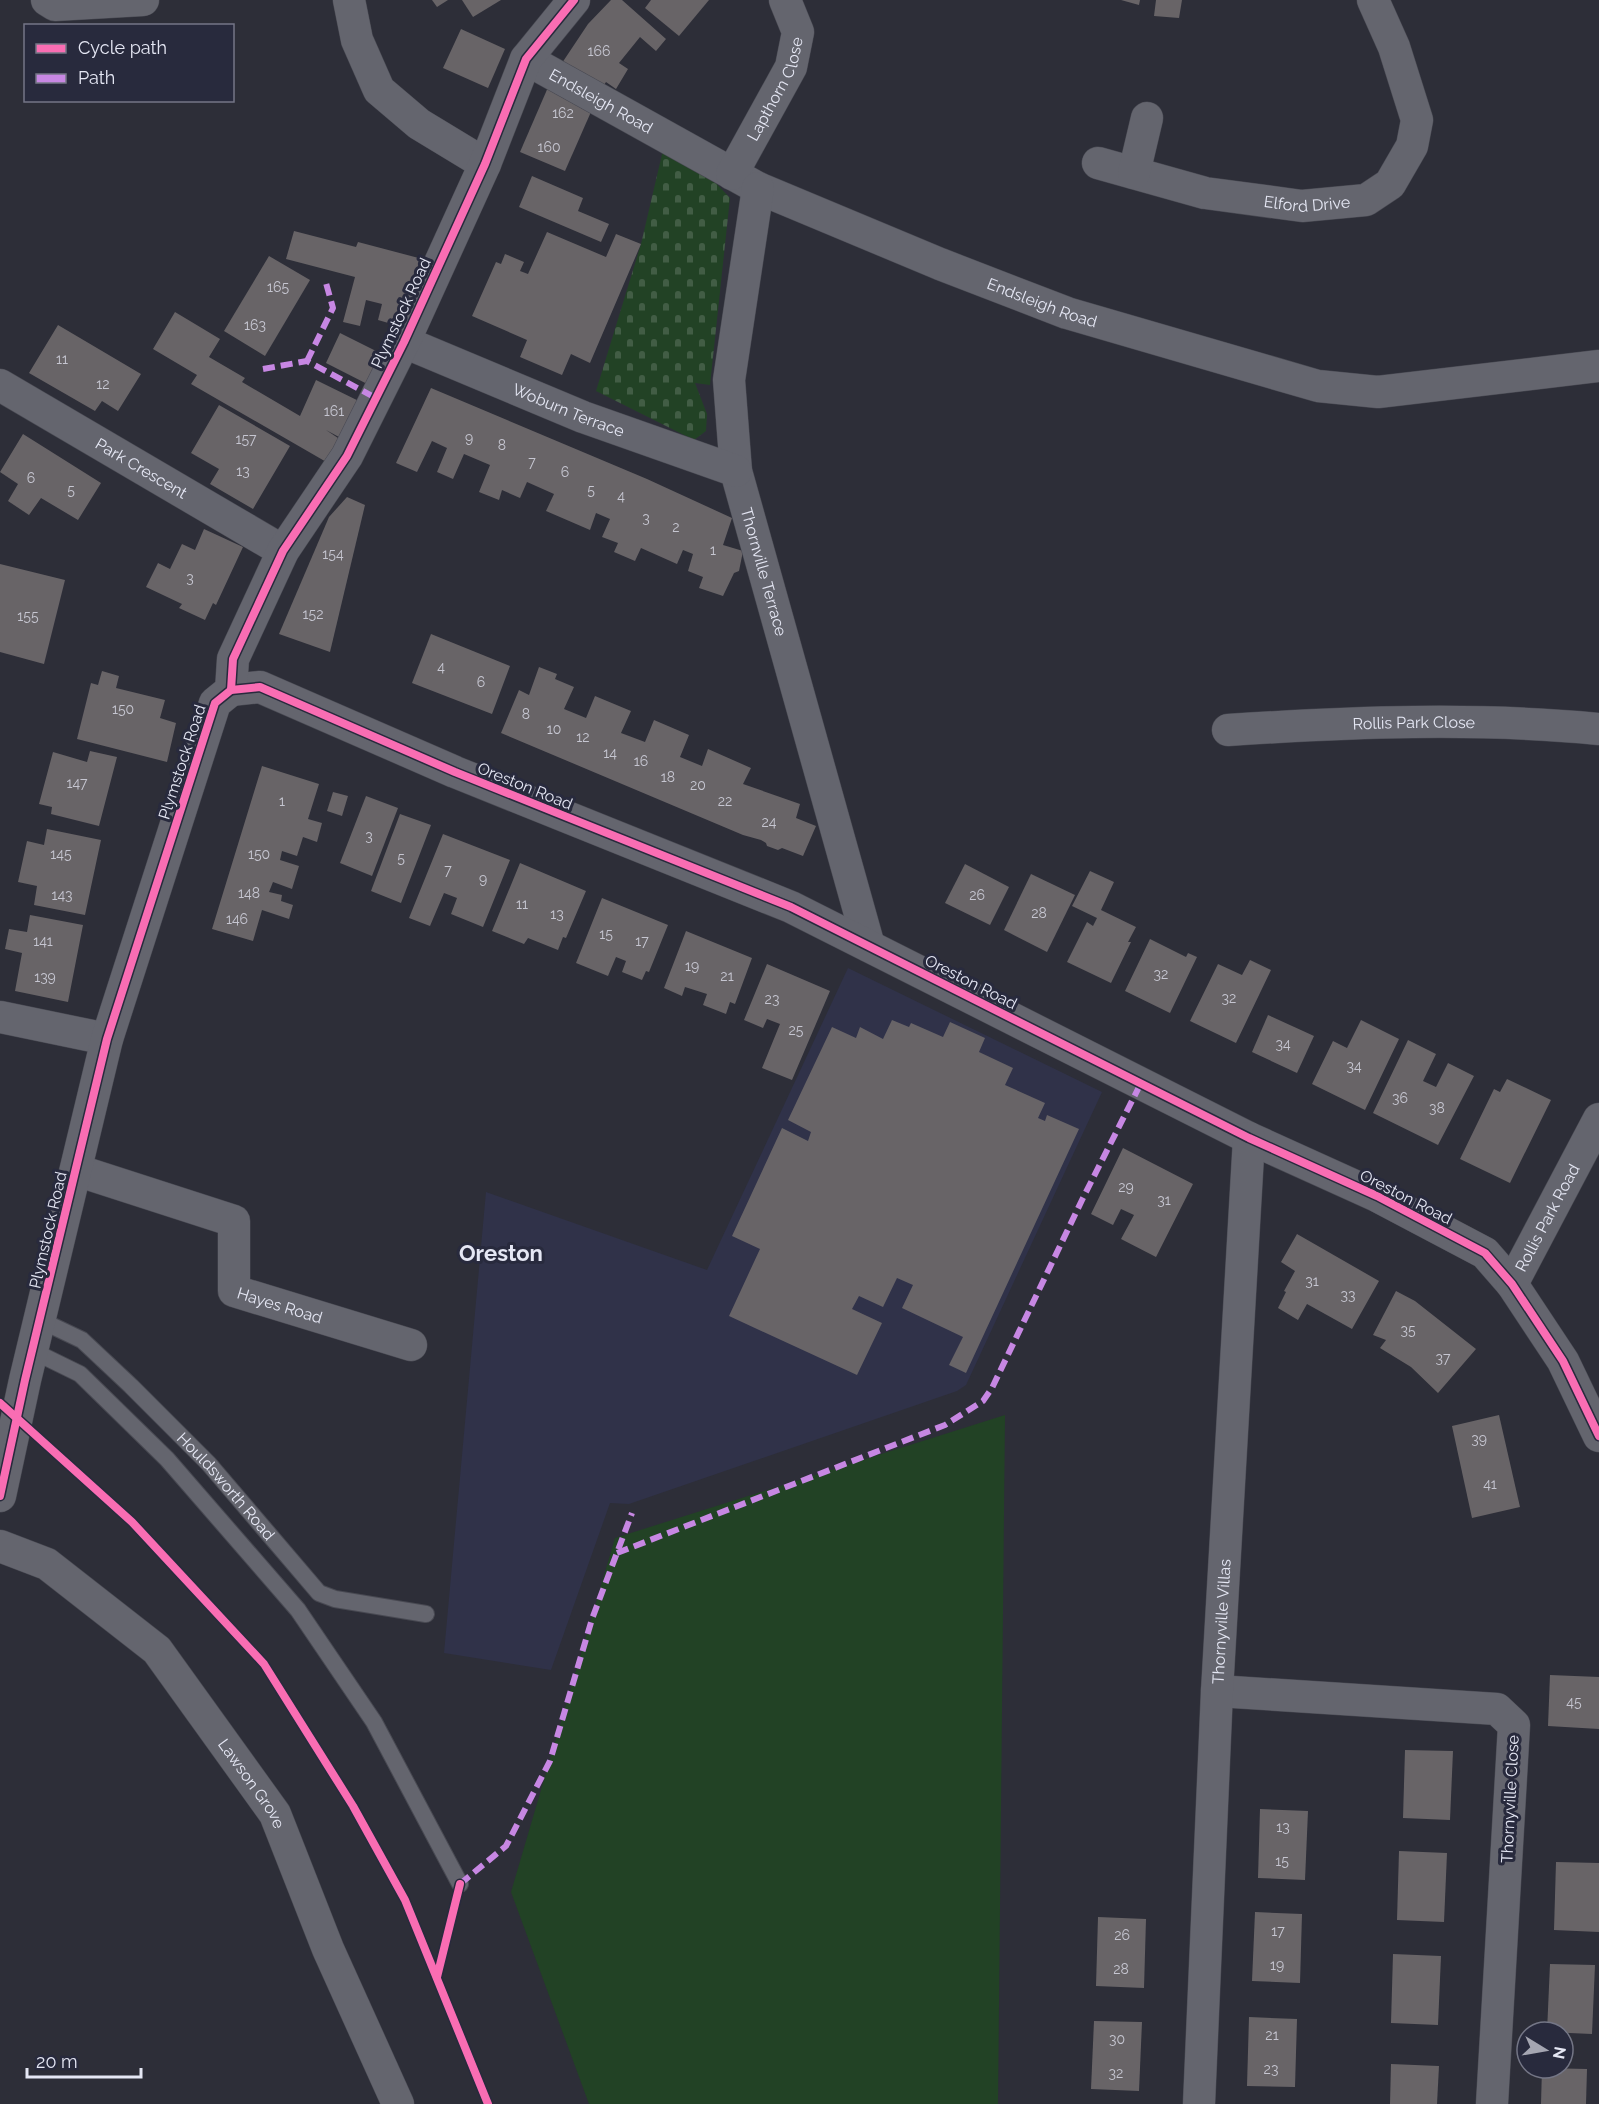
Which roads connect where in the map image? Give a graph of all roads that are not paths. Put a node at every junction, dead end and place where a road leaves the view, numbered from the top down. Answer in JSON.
{"nodes":[{"id":1,"x":47,"y":0,"type":"edge"},
{"id":2,"x":143,"y":0,"type":"edge"},
{"id":3,"x":349,"y":0,"type":"edge"},
{"id":4,"x":574,"y":0,"type":"edge"},
{"id":5,"x":785,"y":0,"type":"edge"},
{"id":6,"x":1373,"y":0,"type":"edge"},
{"id":7,"x":526,"y":58,"type":"junction"},
{"id":8,"x":1147,"y":118,"type":"dead end"},
{"id":9,"x":1098,"y":163,"type":"dead end"},
{"id":10,"x":485,"y":164,"type":"junction"},
{"id":11,"x":1134,"y":174,"type":"junction"},
{"id":12,"x":745,"y":181,"type":"junction"},
{"id":13,"x":404,"y":342,"type":"junction"},
{"id":14,"x":1599,"y":366,"type":"edge"},
{"id":15,"x":0,"y":385,"type":"edge"},
{"id":16,"x":736,"y":471,"type":"junction"},
{"id":17,"x":283,"y":551,"type":"junction"},
{"id":18,"x":231,"y":690,"type":"junction"},
{"id":19,"x":1599,"y":729,"type":"edge"},
{"id":20,"x":1228,"y":730,"type":"dead end"},
{"id":21,"x":870,"y":946,"type":"junction"},
{"id":22,"x":0,"y":1017,"type":"edge"},
{"id":23,"x":107,"y":1039,"type":"junction"},
{"id":24,"x":1599,"y":1119,"type":"edge"},
{"id":25,"x":1249,"y":1138,"type":"junction"},
{"id":26,"x":76,"y":1170,"type":"junction"},
{"id":27,"x":1512,"y":1284,"type":"junction"},
{"id":28,"x":40,"y":1320,"type":"junction"},
{"id":29,"x":411,"y":1345,"type":"dead end"},
{"id":30,"x":29,"y":1366,"type":"junction"},
{"id":31,"x":1599,"y":1436,"type":"edge"},
{"id":32,"x":0,"y":1496,"type":"edge"},
{"id":33,"x":0,"y":1546,"type":"edge"},
{"id":34,"x":426,"y":1614,"type":"dead end"},
{"id":35,"x":1217,"y":1691,"type":"junction"},
{"id":36,"x":460,"y":1884,"type":"dead end"},
{"id":37,"x":398,"y":2104,"type":"edge"},
{"id":38,"x":1199,"y":2104,"type":"edge"},
{"id":39,"x":1492,"y":2104,"type":"edge"}],
"edges":[{"from":1,"to":2,"type":"street"},
{"from":3,"to":10,"type":"street"},
{"from":4,"to":7,"type":"street","name":"Plymstock Road"},
{"from":5,"to":12,"type":"street","name":"Lapthorn Close"},
{"from":6,"to":11,"type":"street","name":"Elford Drive"},
{"from":7,"to":10,"type":"street","name":"Plymstock Road"},
{"from":7,"to":12,"type":"street","name":"Endsleigh Road"},
{"from":8,"to":11,"type":"street"},
{"from":9,"to":11,"type":"street","name":"Elford Drive"},
{"from":10,"to":13,"type":"street","name":"Plymstock Road"},
{"from":12,"to":14,"type":"street","name":"Endsleigh Road"},
{"from":12,"to":16,"type":"street","name":"Thornville Terrace"},
{"from":13,"to":16,"type":"street","name":"Woburn Terrace"},
{"from":13,"to":17,"type":"street","name":"Plymstock Road"},
{"from":15,"to":17,"type":"street","name":"Park Crescent"},
{"from":16,"to":21,"type":"street","name":"Thornville Terrace"},
{"from":17,"to":18,"type":"street","name":"Plymstock Road"},
{"from":18,"to":21,"type":"street","name":"Oreston Road"},
{"from":18,"to":23,"type":"street","name":"Plymstock Road"},
{"from":19,"to":20,"type":"street","name":"Rollis Park Close"},
{"from":21,"to":25,"type":"street","name":"Oreston Road"},
{"from":22,"to":23,"type":"street"},
{"from":23,"to":26,"type":"street","name":"Plymstock Road"},
{"from":24,"to":27,"type":"street","name":"Rollis Park Road"},
{"from":25,"to":27,"type":"street","name":"Oreston Road"},
{"from":25,"to":35,"type":"street","name":"Thornyville Villas"},
{"from":26,"to":28,"type":"street","name":"Plymstock Road"},
{"from":26,"to":29,"type":"street","name":"Hayes Road"},
{"from":27,"to":31,"type":"street","name":"Oreston Road"},
{"from":28,"to":30,"type":"street","name":"Plymstock Road"},
{"from":28,"to":34,"type":"lane","name":"Houldsworth Road"},
{"from":30,"to":32,"type":"street","name":"Plymstock Road"},
{"from":30,"to":36,"type":"lane"},
{"from":33,"to":37,"type":"street","name":"Lawson Grove"},
{"from":35,"to":38,"type":"street","name":"Thornyville Villas"},
{"from":35,"to":39,"type":"street","name":"Thornyville Close"}]}
